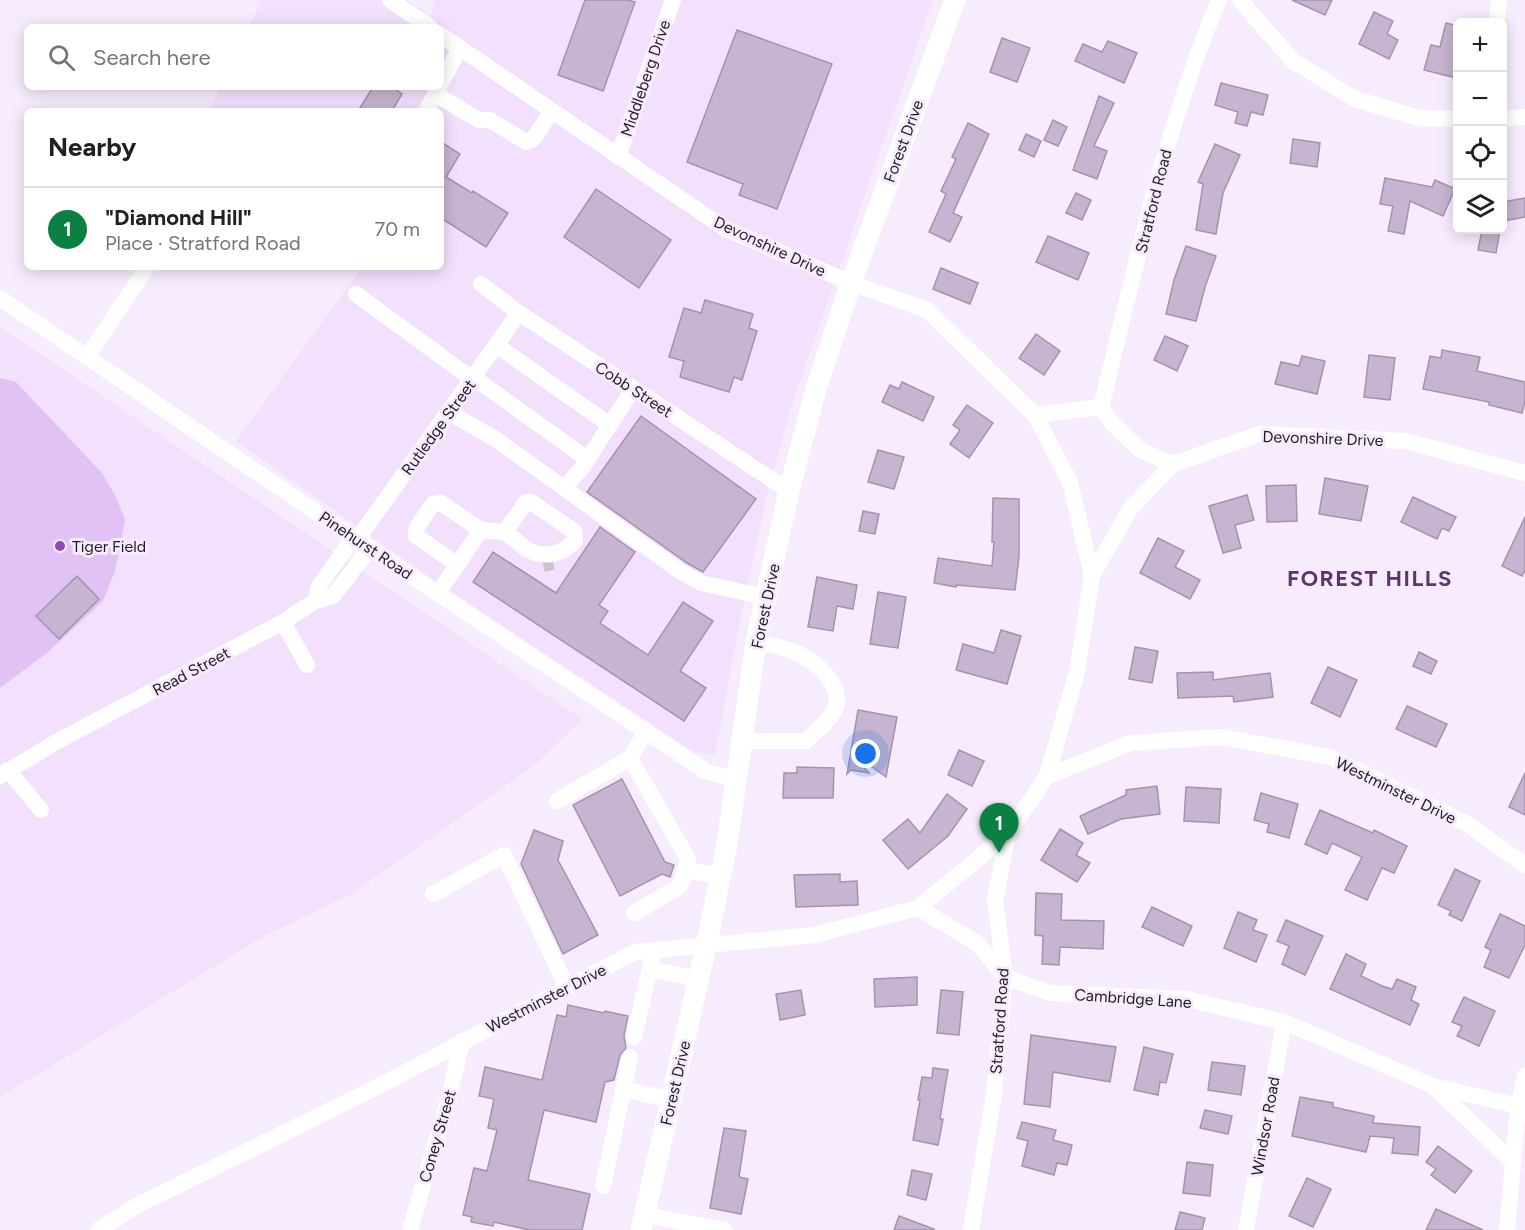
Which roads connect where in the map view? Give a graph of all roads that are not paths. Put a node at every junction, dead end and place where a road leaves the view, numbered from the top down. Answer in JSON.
{"nodes":[{"id":1,"x":390,"y":0,"type":"edge"},
{"id":2,"x":673,"y":0,"type":"edge"},
{"id":3,"x":955,"y":0,"type":"edge"},
{"id":4,"x":1219,"y":0,"type":"edge"},
{"id":5,"x":1240,"y":0,"type":"edge"},
{"id":6,"x":1499,"y":0,"type":"edge"},
{"id":7,"x":1497,"y":18,"type":"edge"},
{"id":8,"x":426,"y":24,"type":"edge"},
{"id":9,"x":444,"y":37,"type":"edge"},
{"id":10,"x":460,"y":48,"type":"junction"},
{"id":11,"x":444,"y":77,"type":"edge"},
{"id":12,"x":437,"y":90,"type":"edge"},
{"id":13,"x":441,"y":90,"type":"edge"},
{"id":14,"x":428,"y":108,"type":"edge"},
{"id":15,"x":552,"y":111,"type":"junction"},
{"id":16,"x":1525,"y":117,"type":"edge"},
{"id":17,"x":1453,"y":119,"type":"edge"},
{"id":18,"x":1507,"y":119,"type":"edge"},
{"id":19,"x":618,"y":157,"type":"junction"},
{"id":20,"x":145,"y":270,"type":"edge"},
{"id":21,"x":851,"y":283,"type":"junction"},
{"id":22,"x":481,"y":284,"type":"dead end"},
{"id":23,"x":356,"y":294,"type":"dead end"},
{"id":24,"x":0,"y":298,"type":"edge"},
{"id":25,"x":519,"y":313,"type":"junction"},
{"id":26,"x":496,"y":345,"type":"junction"},
{"id":27,"x":87,"y":357,"type":"junction"},
{"id":28,"x":473,"y":378,"type":"junction"},
{"id":29,"x":633,"y":389,"type":"junction"},
{"id":30,"x":1101,"y":407,"type":"junction"},
{"id":31,"x":448,"y":412,"type":"junction"},
{"id":32,"x":1035,"y":415,"type":"junction"},
{"id":33,"x":610,"y":424,"type":"junction"},
{"id":34,"x":587,"y":459,"type":"junction"},
{"id":35,"x":1173,"y":464,"type":"junction"},
{"id":36,"x":1525,"y":473,"type":"edge"},
{"id":37,"x":564,"y":488,"type":"junction"},
{"id":38,"x":789,"y":491,"type":"junction"},
{"id":39,"x":481,"y":530,"type":"junction"},
{"id":40,"x":504,"y":533,"type":"junction"},
{"id":41,"x":572,"y":539,"type":"junction"},
{"id":42,"x":360,"y":542,"type":"junction"},
{"id":43,"x":531,"y":551,"type":"junction"},
{"id":44,"x":458,"y":564,"type":"junction"},
{"id":45,"x":1092,"y":576,"type":"junction"},
{"id":46,"x":438,"y":593,"type":"junction"},
{"id":47,"x":766,"y":597,"type":"junction"},
{"id":48,"x":315,"y":601,"type":"joint"},
{"id":49,"x":283,"y":622,"type":"junction"},
{"id":50,"x":756,"y":642,"type":"junction"},
{"id":51,"x":307,"y":665,"type":"dead end"},
{"id":52,"x":646,"y":731,"type":"junction"},
{"id":53,"x":743,"y":741,"type":"junction"},
{"id":54,"x":630,"y":758,"type":"junction"},
{"id":55,"x":4,"y":773,"type":"edge"},
{"id":56,"x":1047,"y":776,"type":"junction"},
{"id":57,"x":738,"y":780,"type":"junction"},
{"id":58,"x":557,"y":801,"type":"dead end"},
{"id":59,"x":40,"y":810,"type":"dead end"},
{"id":60,"x":1008,"y":834,"type":"junction"},
{"id":61,"x":1525,"y":865,"type":"edge"},
{"id":62,"x":685,"y":870,"type":"junction"},
{"id":63,"x":720,"y":876,"type":"junction"},
{"id":64,"x":433,"y":894,"type":"dead end"},
{"id":65,"x":918,"y":908,"type":"junction"},
{"id":66,"x":634,"y":913,"type":"dead end"},
{"id":67,"x":706,"y":947,"type":"junction"},
{"id":68,"x":654,"y":951,"type":"junction"},
{"id":69,"x":650,"y":969,"type":"junction"},
{"id":70,"x":1005,"y":977,"type":"junction"},
{"id":71,"x":699,"y":979,"type":"junction"},
{"id":72,"x":567,"y":987,"type":"junction"},
{"id":73,"x":1284,"y":1022,"type":"junction"},
{"id":74,"x":634,"y":1037,"type":"dead end"},
{"id":75,"x":462,"y":1041,"type":"junction"},
{"id":76,"x":630,"y":1057,"type":"dead end"},
{"id":77,"x":1525,"y":1076,"type":"edge"},
{"id":78,"x":1433,"y":1086,"type":"junction"},
{"id":79,"x":623,"y":1089,"type":"junction"},
{"id":80,"x":671,"y":1100,"type":"junction"},
{"id":81,"x":1518,"y":1106,"type":"junction"},
{"id":82,"x":1513,"y":1162,"type":"junction"},
{"id":83,"x":603,"y":1186,"type":"dead end"},
{"id":84,"x":643,"y":1222,"type":"edge"},
{"id":85,"x":98,"y":1230,"type":"edge"},
{"id":86,"x":410,"y":1230,"type":"edge"},
{"id":87,"x":725,"y":1230,"type":"edge"},
{"id":88,"x":971,"y":1230,"type":"edge"},
{"id":89,"x":1246,"y":1230,"type":"edge"},
{"id":90,"x":1508,"y":1230,"type":"edge"}],
"edges":[{"from":1,"to":8,"type":"street"},
{"from":2,"to":19,"type":"street","name":"Middleberg Drive"},
{"from":3,"to":21,"type":"main road","name":"Forest Drive"},
{"from":4,"to":30,"type":"street","name":"Stratford Road"},
{"from":5,"to":17,"type":"street"},
{"from":6,"to":7,"type":"street"},
{"from":9,"to":10,"type":"street","name":"Devonshire Drive"},
{"from":10,"to":11,"type":"street"},
{"from":10,"to":15,"type":"street","name":"Devonshire Drive"},
{"from":12,"to":14,"type":"street"},
{"from":13,"to":15,"type":"street"},
{"from":15,"to":19,"type":"street","name":"Devonshire Drive"},
{"from":16,"to":18,"type":"street"},
{"from":19,"to":21,"type":"street","name":"Devonshire Drive"},
{"from":20,"to":27,"type":"street"},
{"from":21,"to":32,"type":"street","name":"Devonshire Drive"},
{"from":21,"to":38,"type":"main road","name":"Forest Drive"},
{"from":22,"to":25,"type":"street","name":"Cobb Street"},
{"from":23,"to":28,"type":"street"},
{"from":24,"to":27,"type":"street","name":"Pinehurst Road"},
{"from":25,"to":26,"type":"street","name":"Rutledge Street"},
{"from":25,"to":29,"type":"street","name":"Cobb Street"},
{"from":26,"to":28,"type":"street","name":"Rutledge Street"},
{"from":26,"to":33,"type":"street"},
{"from":27,"to":42,"type":"street","name":"Pinehurst Road"},
{"from":28,"to":31,"type":"street","name":"Rutledge Street"},
{"from":28,"to":34,"type":"street"},
{"from":29,"to":33,"type":"street"},
{"from":29,"to":38,"type":"street","name":"Cobb Street"},
{"from":30,"to":32,"type":"street"},
{"from":30,"to":35,"type":"street"},
{"from":31,"to":37,"type":"street"},
{"from":31,"to":42,"type":"street","name":"Rutledge Street"},
{"from":32,"to":45,"type":"street","name":"Devonshire Drive"},
{"from":33,"to":34,"type":"street"},
{"from":34,"to":37,"type":"street"},
{"from":35,"to":36,"type":"street","name":"Devonshire Drive"},
{"from":35,"to":45,"type":"street"},
{"from":37,"to":47,"type":"street"},
{"from":38,"to":47,"type":"main road","name":"Forest Drive"},
{"from":39,"to":40,"type":"street"},
{"from":39,"to":44,"type":"street"},
{"from":39,"to":44,"type":"street"},
{"from":40,"to":41,"type":"street"},
{"from":40,"to":43,"type":"street"},
{"from":41,"to":43,"type":"street"},
{"from":41,"to":43,"type":"street"},
{"from":42,"to":46,"type":"street","name":"Pinehurst Road"},
{"from":42,"to":48,"type":"street","name":"Rutledge Street"},
{"from":44,"to":46,"type":"street"},
{"from":45,"to":56,"type":"street","name":"Stratford Road"},
{"from":46,"to":52,"type":"street","name":"Pinehurst Road"},
{"from":47,"to":50,"type":"main road","name":"Forest Drive"},
{"from":48,"to":49,"type":"street","name":"Read Street"},
{"from":49,"to":51,"type":"street"},
{"from":49,"to":55,"type":"street","name":"Read Street"},
{"from":50,"to":53,"type":"main road","name":"Forest Drive"},
{"from":50,"to":53,"type":"street"},
{"from":52,"to":54,"type":"street"},
{"from":52,"to":57,"type":"street","name":"Pinehurst Road"},
{"from":53,"to":57,"type":"main road","name":"Forest Drive"},
{"from":54,"to":58,"type":"street"},
{"from":54,"to":62,"type":"street"},
{"from":55,"to":59,"type":"street"},
{"from":56,"to":60,"type":"street","name":"Stratford Road"},
{"from":56,"to":61,"type":"street","name":"Westminster Drive"},
{"from":57,"to":63,"type":"main road","name":"Forest Drive"},
{"from":60,"to":65,"type":"street","name":"Westminster Drive"},
{"from":60,"to":70,"type":"street","name":"Stratford Road"},
{"from":62,"to":63,"type":"street"},
{"from":62,"to":66,"type":"street"},
{"from":63,"to":67,"type":"main road","name":"Forest Drive"},
{"from":64,"to":72,"type":"street"},
{"from":65,"to":67,"type":"street","name":"Westminster Drive"},
{"from":65,"to":70,"type":"street"},
{"from":67,"to":68,"type":"street","name":"Westminster Drive"},
{"from":67,"to":71,"type":"main road","name":"Forest Drive"},
{"from":68,"to":69,"type":"street"},
{"from":68,"to":72,"type":"street","name":"Westminster Drive"},
{"from":69,"to":71,"type":"street"},
{"from":69,"to":74,"type":"street"},
{"from":70,"to":73,"type":"street","name":"Cambridge Lane"},
{"from":70,"to":88,"type":"street","name":"Stratford Road"},
{"from":71,"to":80,"type":"main road","name":"Forest Drive"},
{"from":72,"to":75,"type":"street","name":"Westminster Drive"},
{"from":73,"to":78,"type":"street","name":"Cambridge Lane"},
{"from":73,"to":89,"type":"street","name":"Windsor Road"},
{"from":75,"to":85,"type":"street","name":"Westminster Drive"},
{"from":75,"to":86,"type":"street","name":"Coney Street"},
{"from":76,"to":79,"type":"street"},
{"from":77,"to":81,"type":"street"},
{"from":78,"to":81,"type":"street","name":"Cambridge Lane"},
{"from":78,"to":82,"type":"street","name":"Cambridge Lane"},
{"from":79,"to":80,"type":"street"},
{"from":79,"to":83,"type":"street"},
{"from":80,"to":84,"type":"main road","name":"Forest Drive"},
{"from":81,"to":82,"type":"street"},
{"from":82,"to":90,"type":"street"},
{"from":84,"to":87,"type":"street"}]}
